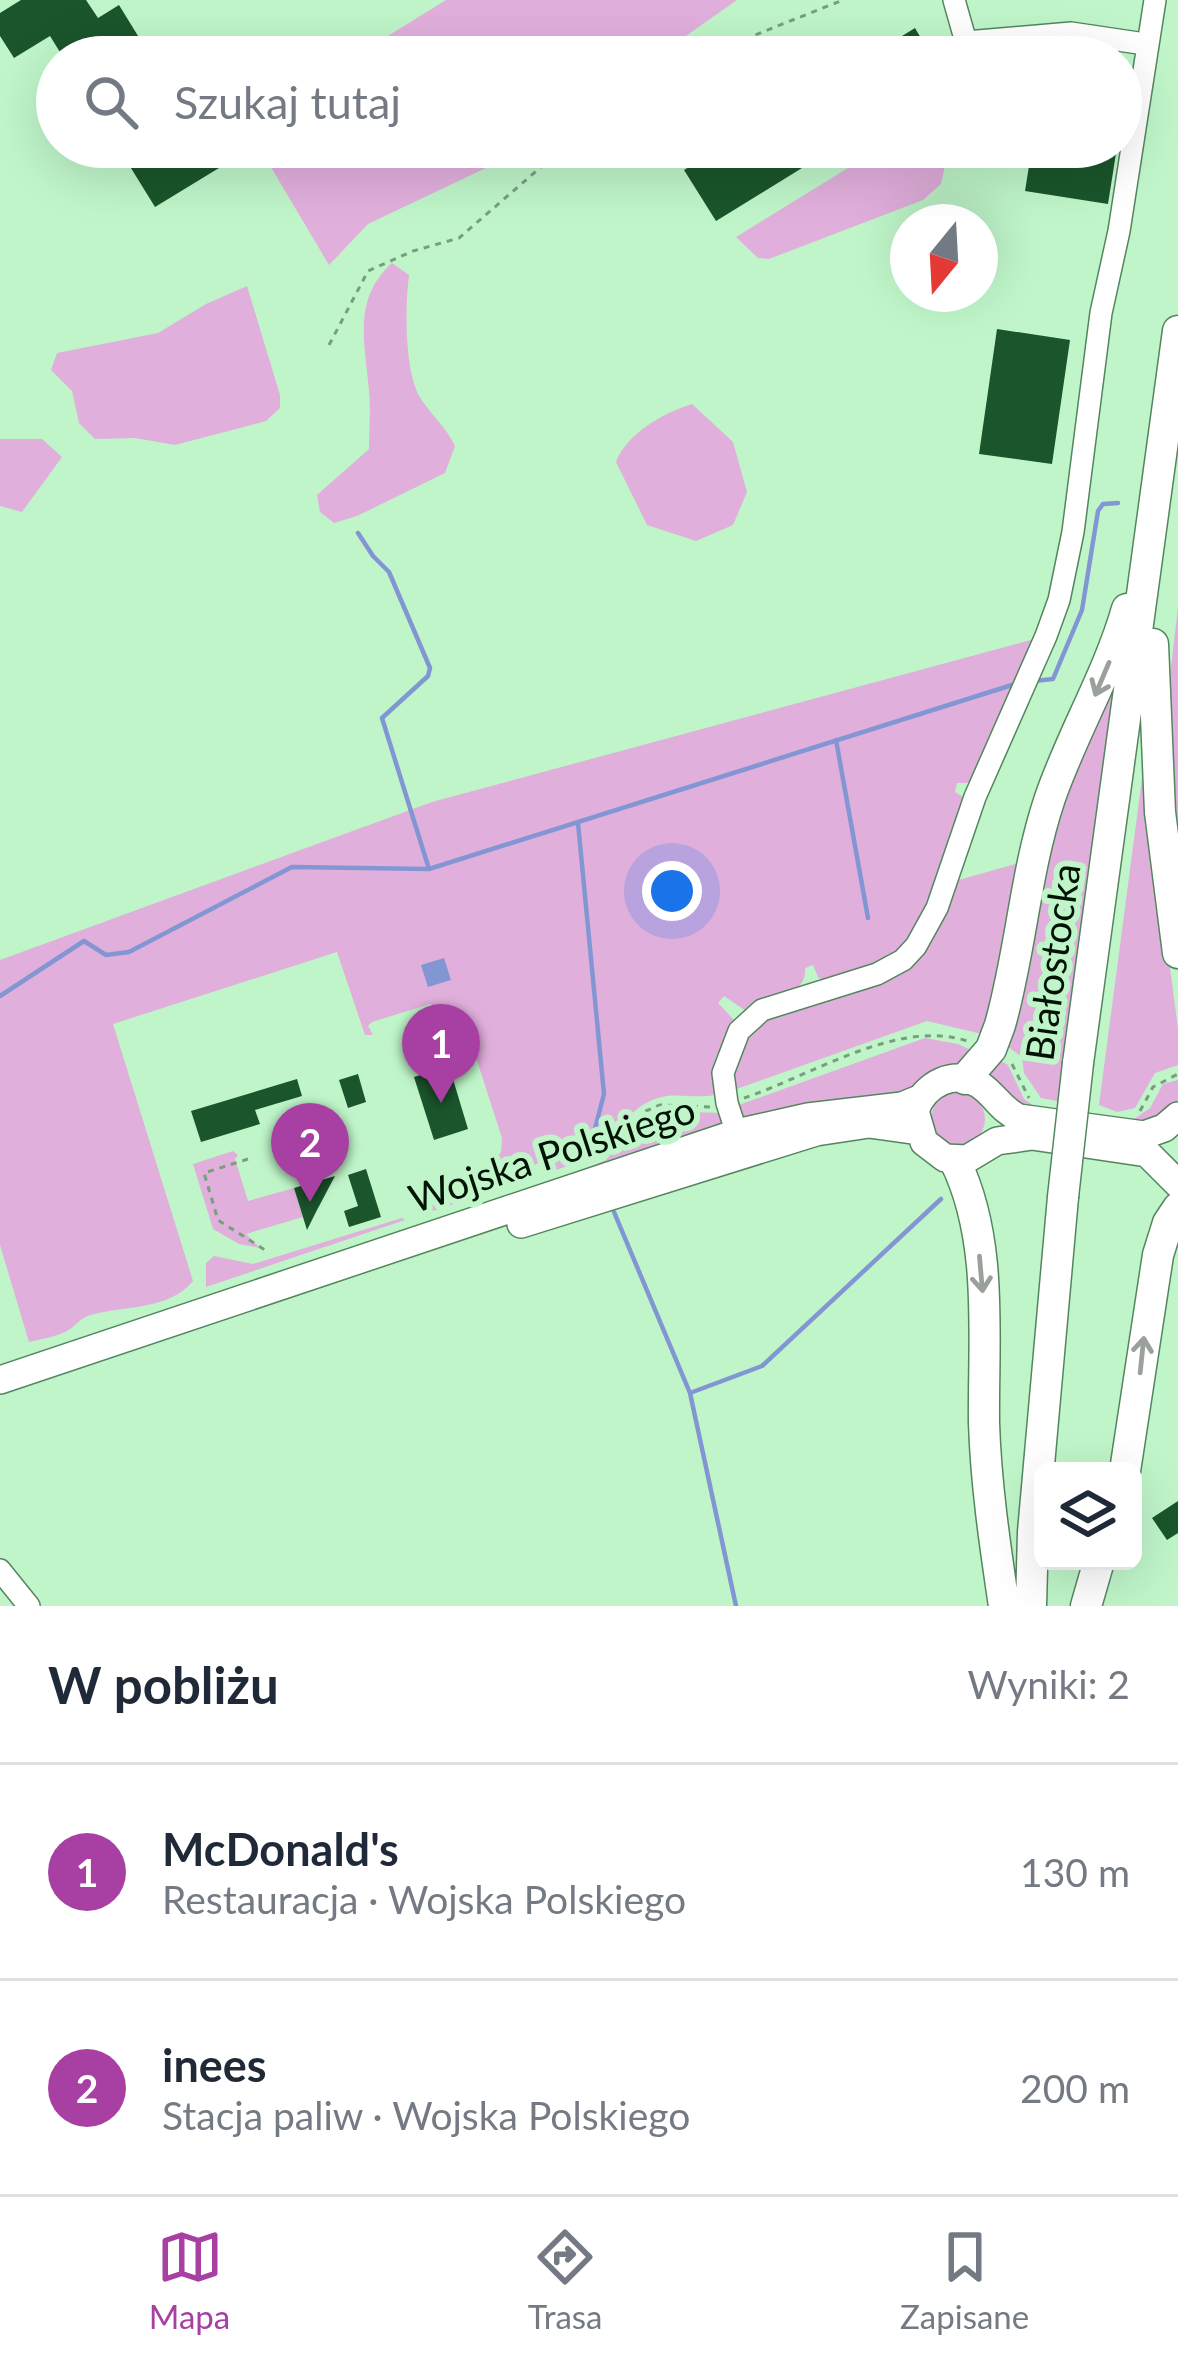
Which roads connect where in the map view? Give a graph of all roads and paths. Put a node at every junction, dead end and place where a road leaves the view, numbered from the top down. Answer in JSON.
{"nodes":[{"id":1,"x":843,"y":0,"type":"edge"},
{"id":2,"x":954,"y":0,"type":"edge"},
{"id":3,"x":1155,"y":0,"type":"edge"},
{"id":4,"x":753,"y":36,"type":"edge"},
{"id":5,"x":963,"y":36,"type":"edge"},
{"id":6,"x":1036,"y":36,"type":"edge"},
{"id":7,"x":1091,"y":36,"type":"edge"},
{"id":8,"x":1142,"y":44,"type":"edge"},
{"id":9,"x":1145,"y":44,"type":"junction"},
{"id":10,"x":1142,"y":66,"type":"edge"},
{"id":11,"x":540,"y":168,"type":"edge"},
{"id":12,"x":1128,"y":168,"type":"edge"},
{"id":13,"x":1178,"y":331,"type":"edge"},
{"id":14,"x":329,"y":345,"type":"dead end"},
{"id":15,"x":1178,"y":467,"type":"edge"},
{"id":16,"x":1152,"y":528,"type":"junction"},
{"id":17,"x":1153,"y":644,"type":"junction"},
{"id":18,"x":1178,"y":953,"type":"edge"},
{"id":19,"x":1085,"y":1065,"type":"junction"},
{"id":20,"x":964,"y":1079,"type":"junction"},
{"id":21,"x":919,"y":1099,"type":"junction"},
{"id":22,"x":1178,"y":1116,"type":"edge"},
{"id":23,"x":919,"y":1131,"type":"junction"},
{"id":24,"x":1133,"y":1141,"type":"junction"},
{"id":25,"x":740,"y":1144,"type":"junction"},
{"id":26,"x":248,"y":1159,"type":"dead end"},
{"id":27,"x":955,"y":1161,"type":"junction"},
{"id":28,"x":1178,"y":1184,"type":"edge"},
{"id":29,"x":1071,"y":1198,"type":"junction"},
{"id":30,"x":1178,"y":1208,"type":"edge"},
{"id":31,"x":268,"y":1252,"type":"dead end"},
{"id":32,"x":0,"y":1380,"type":"edge"},
{"id":33,"x":1055,"y":1462,"type":"edge"},
{"id":34,"x":1126,"y":1462,"type":"edge"},
{"id":35,"x":0,"y":1570,"type":"edge"},
{"id":36,"x":1048,"y":1570,"type":"edge"},
{"id":37,"x":1096,"y":1570,"type":"edge"},
{"id":38,"x":29,"y":1606,"type":"edge"},
{"id":39,"x":1004,"y":1606,"type":"edge"},
{"id":40,"x":1031,"y":1606,"type":"edge"},
{"id":41,"x":1046,"y":1606,"type":"edge"},
{"id":42,"x":1085,"y":1606,"type":"edge"}],
"edges":[{"from":1,"to":4,"type":"path"},
{"from":2,"to":5,"type":"lane"},
{"from":3,"to":9,"type":"lane"},
{"from":6,"to":7,"type":"lane"},
{"from":8,"to":9,"type":"lane"},
{"from":9,"to":10,"type":"lane"},
{"from":11,"to":14,"type":"path"},
{"from":12,"to":25,"type":"lane"},
{"from":13,"to":16,"type":"highway","name":"Białostocka"},
{"from":15,"to":17,"type":"highway","name":"Białostocka"},
{"from":16,"to":19,"type":"highway","name":"Białostocka"},
{"from":16,"to":20,"type":"highway","one_way":true},
{"from":17,"to":18,"type":"highway"},
{"from":17,"to":19,"type":"highway","name":"Białostocka"},
{"from":19,"to":29,"type":"highway","name":"Białostocka","bridge":true},
{"from":20,"to":21,"type":"main road","name":"Wojska Polskiego"},
{"from":20,"to":24,"type":"main road"},
{"from":21,"to":23,"type":"main road"},
{"from":21,"to":25,"type":"main road","name":"Wojska Polskiego"},
{"from":22,"to":24,"type":"main road"},
{"from":23,"to":25,"type":"main road","name":"Wojska Polskiego"},
{"from":23,"to":27,"type":"main road"},
{"from":24,"to":27,"type":"main road"},
{"from":24,"to":28,"type":"main road"},
{"from":25,"to":32,"type":"main road","name":"Wojska Polskiego"},
{"from":26,"to":31,"type":"path"},
{"from":27,"to":39,"type":"highway","one_way":true},
{"from":29,"to":33,"type":"highway","name":"Białostocka"},
{"from":29,"to":40,"type":"highway","name":"Białostocka"},
{"from":34,"to":30,"type":"highway","one_way":true},
{"from":35,"to":38,"type":"lane"},
{"from":36,"to":41,"type":"highway"},
{"from":37,"to":42,"type":"highway"}]}
